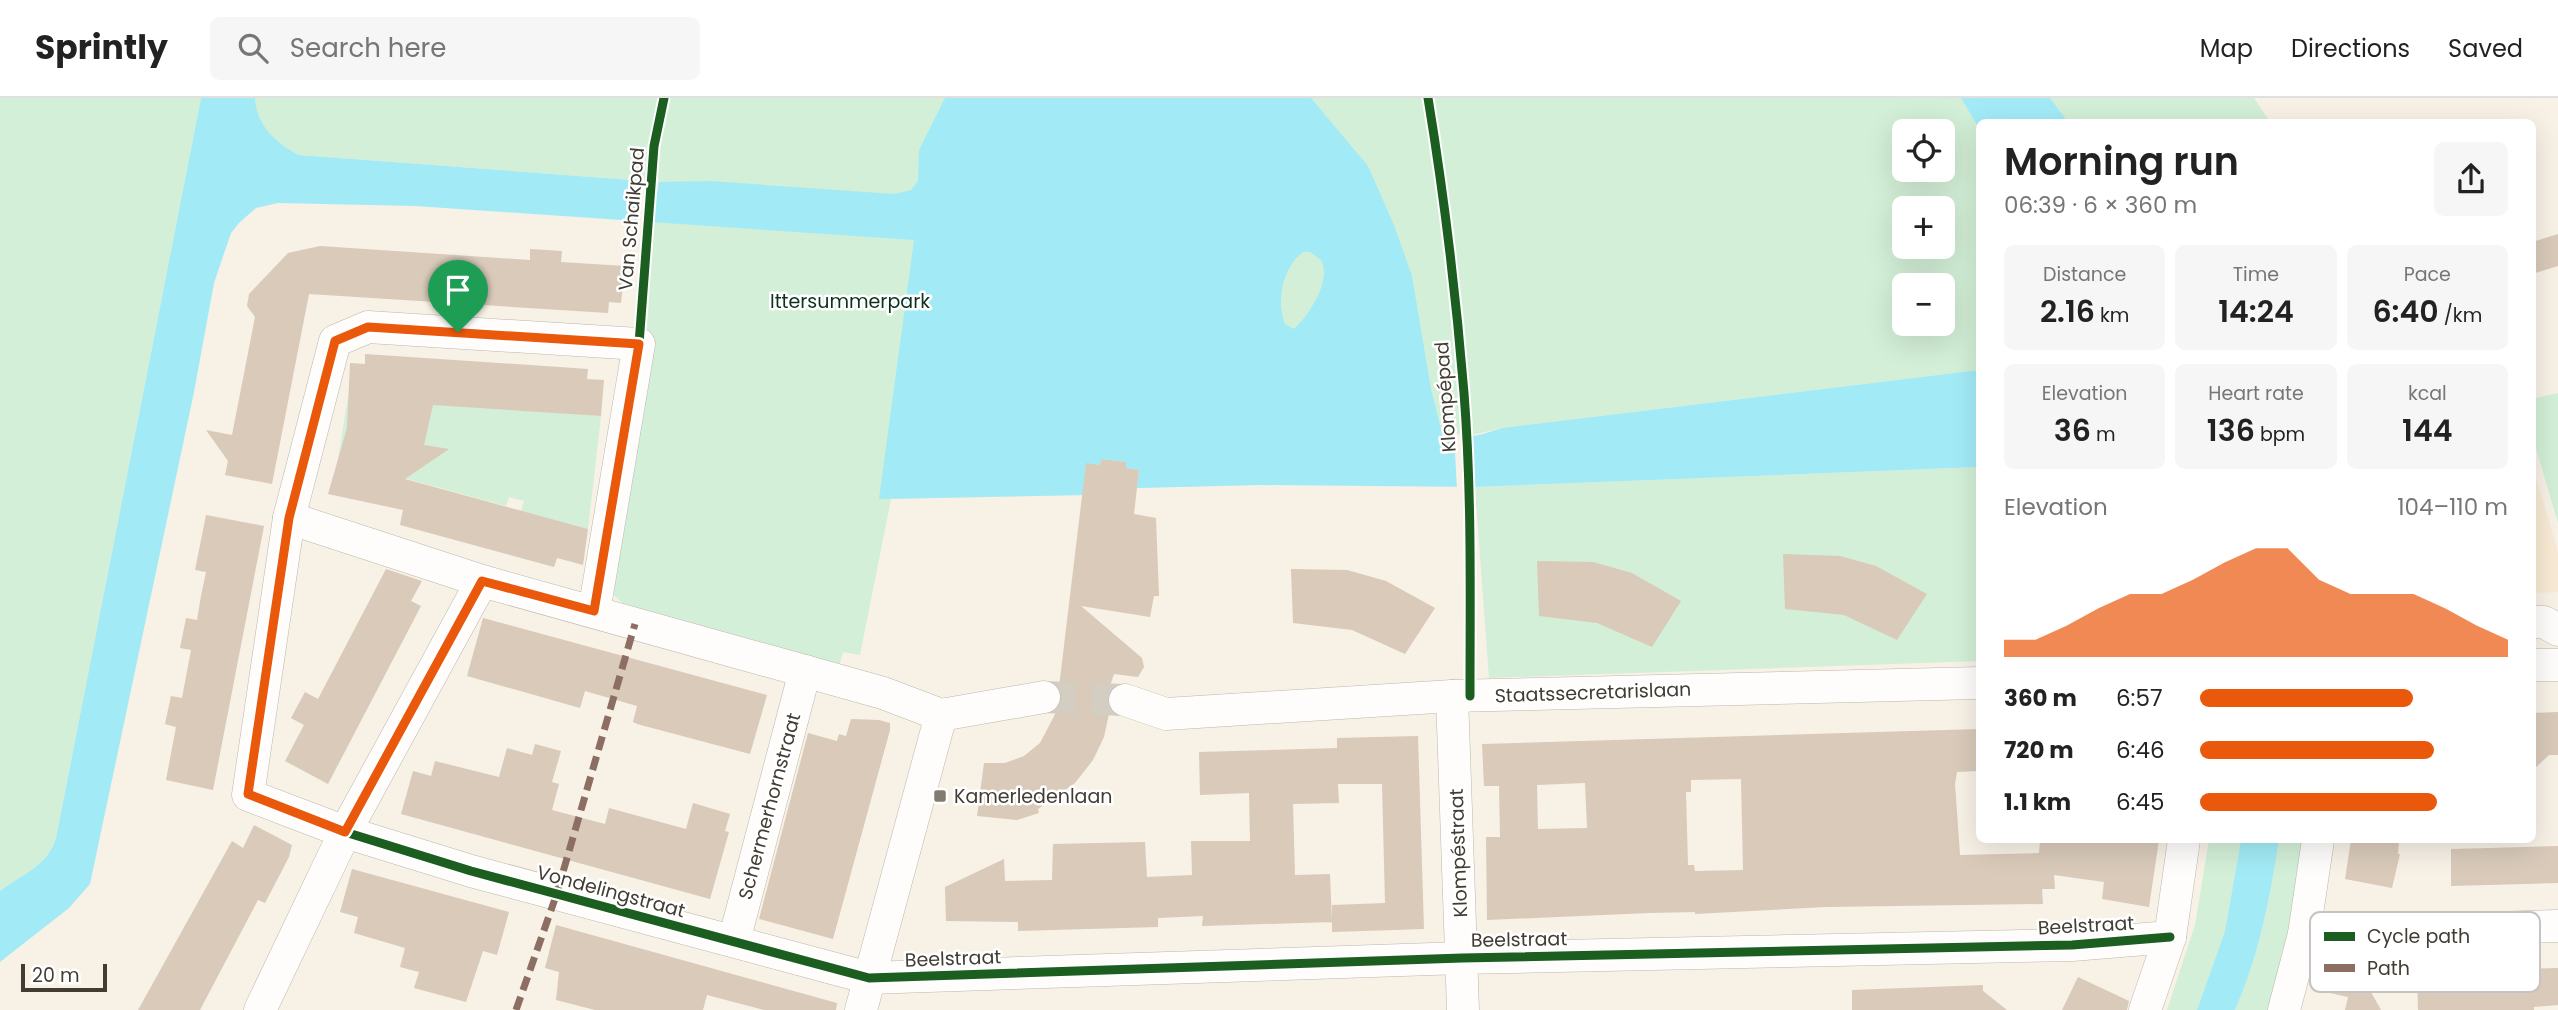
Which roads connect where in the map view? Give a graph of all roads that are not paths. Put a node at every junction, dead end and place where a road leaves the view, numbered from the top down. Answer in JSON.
{"nodes":[{"id":1,"x":289,"y":518,"type":"junction"},
{"id":2,"x":482,"y":581,"type":"junction"},
{"id":3,"x":594,"y":611,"type":"junction"},
{"id":4,"x":2536,"y":622,"type":"edge"},
{"id":5,"x":2558,"y":630,"type":"edge"},
{"id":6,"x":2536,"y":665,"type":"edge"},
{"id":7,"x":2558,"y":665,"type":"edge"},
{"id":8,"x":805,"y":671,"type":"junction"},
{"id":9,"x":1976,"y":683,"type":"edge"},
{"id":10,"x":1452,"y":696,"type":"junction"},
{"id":11,"x":1044,"y":697,"type":"tunnel mouth"},
{"id":12,"x":1125,"y":700,"type":"tunnel mouth"},
{"id":13,"x":941,"y":715,"type":"junction"},
{"id":14,"x":345,"y":832,"type":"junction"},
{"id":15,"x":2184,"y":843,"type":"edge"},
{"id":16,"x":2318,"y":843,"type":"edge"},
{"id":17,"x":2558,"y":926,"type":"edge"},
{"id":18,"x":2540,"y":927,"type":"edge"},
{"id":19,"x":2304,"y":934,"type":"junction"},
{"id":20,"x":2310,"y":934,"type":"edge"},
{"id":21,"x":2170,"y":937,"type":"junction"},
{"id":22,"x":734,"y":941,"type":"junction"},
{"id":23,"x":1462,"y":958,"type":"junction"},
{"id":24,"x":869,"y":978,"type":"junction"},
{"id":25,"x":260,"y":1010,"type":"edge"},
{"id":26,"x":861,"y":1010,"type":"edge"},
{"id":27,"x":1462,"y":1010,"type":"edge"},
{"id":28,"x":2145,"y":1010,"type":"edge"},
{"id":29,"x":2284,"y":1010,"type":"edge"}],
"edges":[{"from":1,"to":2,"type":"street"},
{"from":1,"to":3,"type":"street"},
{"from":1,"to":14,"type":"street","name":"Vondelingstraat"},
{"from":2,"to":3,"type":"street"},
{"from":2,"to":14,"type":"street"},
{"from":3,"to":8,"type":"street"},
{"from":4,"to":5,"type":"street"},
{"from":6,"to":7,"type":"street"},
{"from":8,"to":13,"type":"street"},
{"from":8,"to":22,"type":"street","name":"Schermerhornstraat"},
{"from":9,"to":10,"type":"street","name":"Staatssecretarislaan"},
{"from":10,"to":12,"type":"street","name":"Staatssecretarislaan"},
{"from":10,"to":23,"type":"street","name":"Klompéstraat"},
{"from":11,"to":13,"type":"street"},
{"from":13,"to":24,"type":"street"},
{"from":14,"to":22,"type":"street","name":"Vondelingstraat"},
{"from":14,"to":25,"type":"street"},
{"from":15,"to":21,"type":"street"},
{"from":16,"to":19,"type":"street"},
{"from":17,"to":18,"type":"street"},
{"from":19,"to":20,"type":"street"},
{"from":19,"to":29,"type":"street"},
{"from":21,"to":23,"type":"street","name":"Beelstraat"},
{"from":21,"to":28,"type":"street"},
{"from":22,"to":24,"type":"street","name":"Vondelingstraat"},
{"from":23,"to":24,"type":"street","name":"Beelstraat"},
{"from":23,"to":27,"type":"street","name":"Klompéstraat"},
{"from":24,"to":26,"type":"street"}]}
